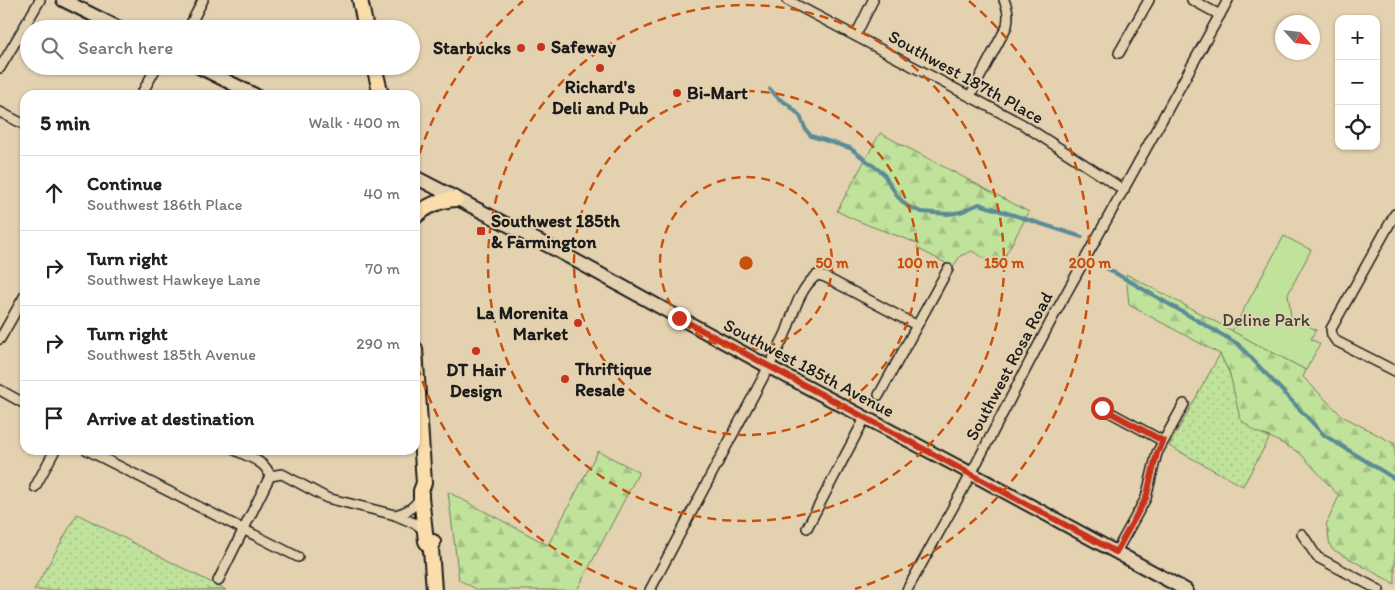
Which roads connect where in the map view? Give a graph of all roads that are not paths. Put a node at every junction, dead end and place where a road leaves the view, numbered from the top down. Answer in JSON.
{"nodes":[{"id":1,"x":40,"y":0,"type":"edge"},
{"id":2,"x":203,"y":0,"type":"edge"},
{"id":3,"x":360,"y":0,"type":"edge"},
{"id":4,"x":787,"y":0,"type":"edge"},
{"id":5,"x":873,"y":0,"type":"edge"},
{"id":6,"x":1004,"y":0,"type":"edge"},
{"id":7,"x":1149,"y":0,"type":"edge"},
{"id":8,"x":1192,"y":0,"type":"edge"},
{"id":9,"x":1228,"y":0,"type":"edge"},
{"id":10,"x":66,"y":1,"type":"edge"},
{"id":11,"x":1220,"y":15,"type":"junction"},
{"id":12,"x":28,"y":20,"type":"edge"},
{"id":13,"x":103,"y":20,"type":"edge"},
{"id":14,"x":193,"y":20,"type":"edge"},
{"id":15,"x":364,"y":20,"type":"edge"},
{"id":16,"x":20,"y":34,"type":"edge"},
{"id":17,"x":856,"y":35,"type":"junction"},
{"id":18,"x":1119,"y":52,"type":"dead end"},
{"id":19,"x":0,"y":68,"type":"edge"},
{"id":20,"x":152,"y":75,"type":"edge"},
{"id":21,"x":215,"y":75,"type":"edge"},
{"id":22,"x":375,"y":75,"type":"edge"},
{"id":23,"x":143,"y":90,"type":"edge"},
{"id":24,"x":245,"y":90,"type":"edge"},
{"id":25,"x":378,"y":90,"type":"edge"},
{"id":26,"x":970,"y":96,"type":"junction"},
{"id":27,"x":0,"y":112,"type":"edge"},
{"id":28,"x":20,"y":122,"type":"edge"},
{"id":29,"x":420,"y":181,"type":"edge"},
{"id":30,"x":1124,"y":190,"type":"junction"},
{"id":31,"x":456,"y":199,"type":"junction"},
{"id":32,"x":420,"y":213,"type":"edge"},
{"id":33,"x":1395,"y":214,"type":"edge"},
{"id":34,"x":948,"y":269,"type":"dead end"},
{"id":35,"x":20,"y":304,"type":"edge"},
{"id":36,"x":916,"y":325,"type":"junction"},
{"id":37,"x":0,"y":339,"type":"edge"},
{"id":38,"x":768,"y":367,"type":"junction"},
{"id":39,"x":1395,"y":371,"type":"edge"},
{"id":40,"x":0,"y":390,"type":"edge"},
{"id":41,"x":879,"y":395,"type":"dead end"},
{"id":42,"x":20,"y":401,"type":"edge"},
{"id":43,"x":1184,"y":404,"type":"dead end"},
{"id":44,"x":1102,"y":408,"type":"dead end"},
{"id":45,"x":865,"y":418,"type":"junction"},
{"id":46,"x":420,"y":423,"type":"edge"},
{"id":47,"x":1163,"y":441,"type":"junction"},
{"id":48,"x":52,"y":455,"type":"edge"},
{"id":49,"x":96,"y":455,"type":"edge"},
{"id":50,"x":245,"y":455,"type":"edge"},
{"id":51,"x":972,"y":473,"type":"junction"},
{"id":52,"x":270,"y":476,"type":"junction"},
{"id":53,"x":424,"y":483,"type":"junction"},
{"id":54,"x":35,"y":487,"type":"dead end"},
{"id":55,"x":421,"y":497,"type":"junction"},
{"id":56,"x":395,"y":515,"type":"junction"},
{"id":57,"x":806,"y":528,"type":"dead end"},
{"id":58,"x":244,"y":530,"type":"junction"},
{"id":59,"x":424,"y":530,"type":"junction"},
{"id":60,"x":1302,"y":534,"type":"dead end"},
{"id":61,"x":430,"y":548,"type":"junction"},
{"id":62,"x":1116,"y":552,"type":"junction"},
{"id":63,"x":298,"y":557,"type":"dead end"},
{"id":64,"x":218,"y":581,"type":"dead end"},
{"id":65,"x":1167,"y":586,"type":"edge"},
{"id":66,"x":434,"y":590,"type":"edge"},
{"id":67,"x":650,"y":590,"type":"edge"},
{"id":68,"x":907,"y":590,"type":"edge"},
{"id":69,"x":1186,"y":590,"type":"edge"},
{"id":70,"x":1379,"y":590,"type":"edge"}],
"edges":[{"from":1,"to":12,"type":"street"},
{"from":2,"to":14,"type":"street"},
{"from":3,"to":15,"type":"main road"},
{"from":4,"to":17,"type":"street","name":"Southwest 187th Place"},
{"from":5,"to":17,"type":"street"},
{"from":6,"to":26,"type":"street"},
{"from":7,"to":18,"type":"street"},
{"from":8,"to":11,"type":"street"},
{"from":9,"to":11,"type":"street","name":"Southwest Rosa Road"},
{"from":10,"to":13,"type":"main road"},
{"from":11,"to":30,"type":"street","name":"Southwest Rosa Road"},
{"from":16,"to":19,"type":"street"},
{"from":17,"to":26,"type":"street","name":"Southwest 187th Place"},
{"from":20,"to":23,"type":"street"},
{"from":21,"to":24,"type":"main road"},
{"from":22,"to":25,"type":"main road"},
{"from":26,"to":30,"type":"street","name":"Southwest 187th Place"},
{"from":27,"to":28,"type":"street"},
{"from":29,"to":31,"type":"main road","name":"Southwest 185th Avenue"},
{"from":30,"to":51,"type":"street","name":"Southwest Rosa Road"},
{"from":31,"to":32,"type":"main road"},
{"from":31,"to":38,"type":"main road","name":"Southwest 185th Avenue"},
{"from":33,"to":39,"type":"street"},
{"from":34,"to":36,"type":"street"},
{"from":35,"to":37,"type":"street"},
{"from":36,"to":38,"type":"street"},
{"from":36,"to":41,"type":"street"},
{"from":38,"to":45,"type":"main road","name":"Southwest 185th Avenue"},
{"from":38,"to":67,"type":"street"},
{"from":40,"to":42,"type":"street"},
{"from":43,"to":47,"type":"street"},
{"from":44,"to":47,"type":"street"},
{"from":45,"to":51,"type":"main road","name":"Southwest 185th Avenue"},
{"from":45,"to":57,"type":"street"},
{"from":46,"to":53,"type":"main road"},
{"from":47,"to":62,"type":"street"},
{"from":48,"to":54,"type":"street"},
{"from":49,"to":58,"type":"street"},
{"from":50,"to":52,"type":"street"},
{"from":51,"to":62,"type":"main road","name":"Southwest 185th Avenue"},
{"from":51,"to":68,"type":"street","name":"Southwest Rosa Road"},
{"from":52,"to":56,"type":"street"},
{"from":52,"to":58,"type":"street"},
{"from":53,"to":55,"type":"main road"},
{"from":53,"to":61,"type":"main road"},
{"from":55,"to":56,"type":"street"},
{"from":55,"to":59,"type":"main road"},
{"from":56,"to":59,"type":"street"},
{"from":58,"to":63,"type":"street"},
{"from":58,"to":64,"type":"street"},
{"from":59,"to":61,"type":"main road"},
{"from":60,"to":70,"type":"street"},
{"from":61,"to":66,"type":"main road"},
{"from":62,"to":65,"type":"main road","name":"Southwest 185th Avenue"},
{"from":65,"to":69,"type":"main road","name":"Southwest 185th Avenue"}]}
